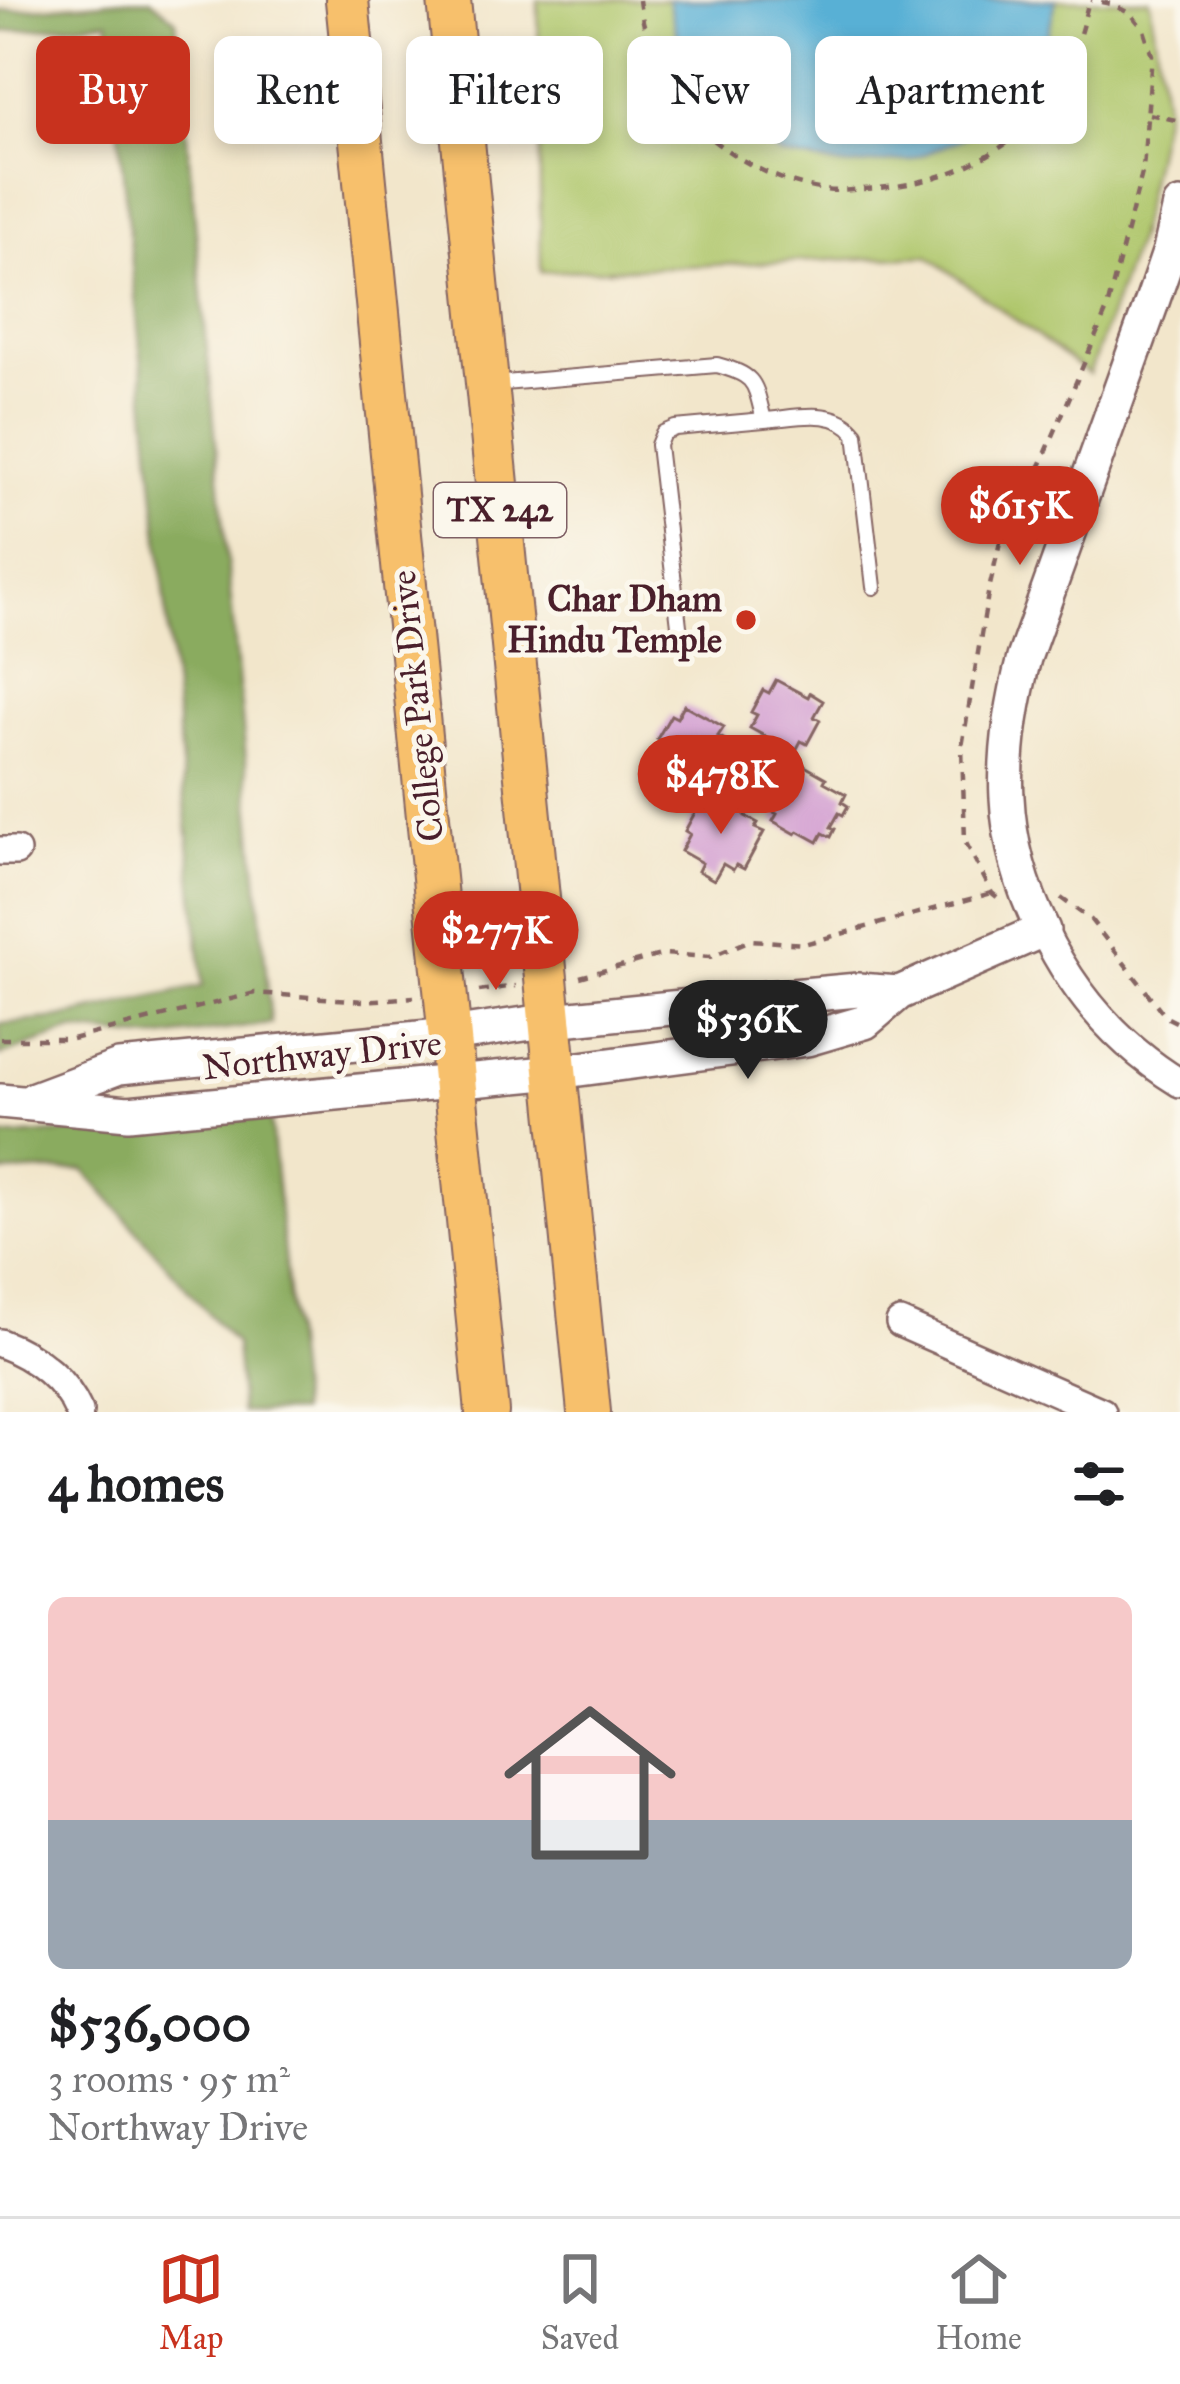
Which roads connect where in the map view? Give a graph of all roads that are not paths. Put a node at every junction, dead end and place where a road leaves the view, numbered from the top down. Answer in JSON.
{"nodes":[{"id":1,"x":347,"y":0,"type":"edge"},
{"id":2,"x":449,"y":0,"type":"edge"},
{"id":3,"x":1180,"y":206,"type":"edge"},
{"id":4,"x":488,"y":385,"type":"junction"},
{"id":5,"x":764,"y":420,"type":"junction"},
{"id":6,"x":874,"y":587,"type":"dead end"},
{"id":7,"x":680,"y":644,"type":"dead end"},
{"id":8,"x":1043,"y":930,"type":"junction"},
{"id":9,"x":899,"y":993,"type":"junction"},
{"id":10,"x":550,"y":1001,"type":"junction"},
{"id":11,"x":448,"y":1015,"type":"junction"},
{"id":12,"x":557,"y":1072,"type":"junction"},
{"id":13,"x":454,"y":1081,"type":"junction"},
{"id":14,"x":1180,"y":1083,"type":"edge"},
{"id":15,"x":14,"y":1101,"type":"edge"},
{"id":16,"x":899,"y":1323,"type":"dead end"},
{"id":17,"x":0,"y":1343,"type":"edge"},
{"id":18,"x":79,"y":1412,"type":"edge"},
{"id":19,"x":488,"y":1412,"type":"edge"},
{"id":20,"x":589,"y":1412,"type":"edge"},
{"id":21,"x":1102,"y":1412,"type":"edge"}],
"edges":[{"from":1,"to":11,"type":"main road","name":"College Park Drive","number":"TX 242"},
{"from":2,"to":4,"type":"main road","number":"TX 242"},
{"from":3,"to":8,"type":"street"},
{"from":4,"to":5,"type":"lane"},
{"from":4,"to":10,"type":"main road","number":"TX 242"},
{"from":5,"to":6,"type":"lane"},
{"from":5,"to":7,"type":"lane"},
{"from":8,"to":9,"type":"street","name":"Northway Drive"},
{"from":8,"to":14,"type":"street"},
{"from":9,"to":10,"type":"street","name":"Northway Drive"},
{"from":9,"to":12,"type":"street","name":"Northway Drive"},
{"from":10,"to":11,"type":"street","name":"Northway Drive"},
{"from":10,"to":12,"type":"main road","number":"TX 242"},
{"from":11,"to":13,"type":"main road","name":"College Park Drive","number":"TX 242"},
{"from":11,"to":15,"type":"street","name":"Northway Drive"},
{"from":12,"to":13,"type":"street","name":"Northway Drive"},
{"from":12,"to":20,"type":"main road","number":"TX 242"},
{"from":13,"to":15,"type":"street","name":"Northway Drive"},
{"from":13,"to":19,"type":"main road","name":"College Park Drive","number":"TX 242"},
{"from":16,"to":21,"type":"street"},
{"from":17,"to":18,"type":"street"}]}
